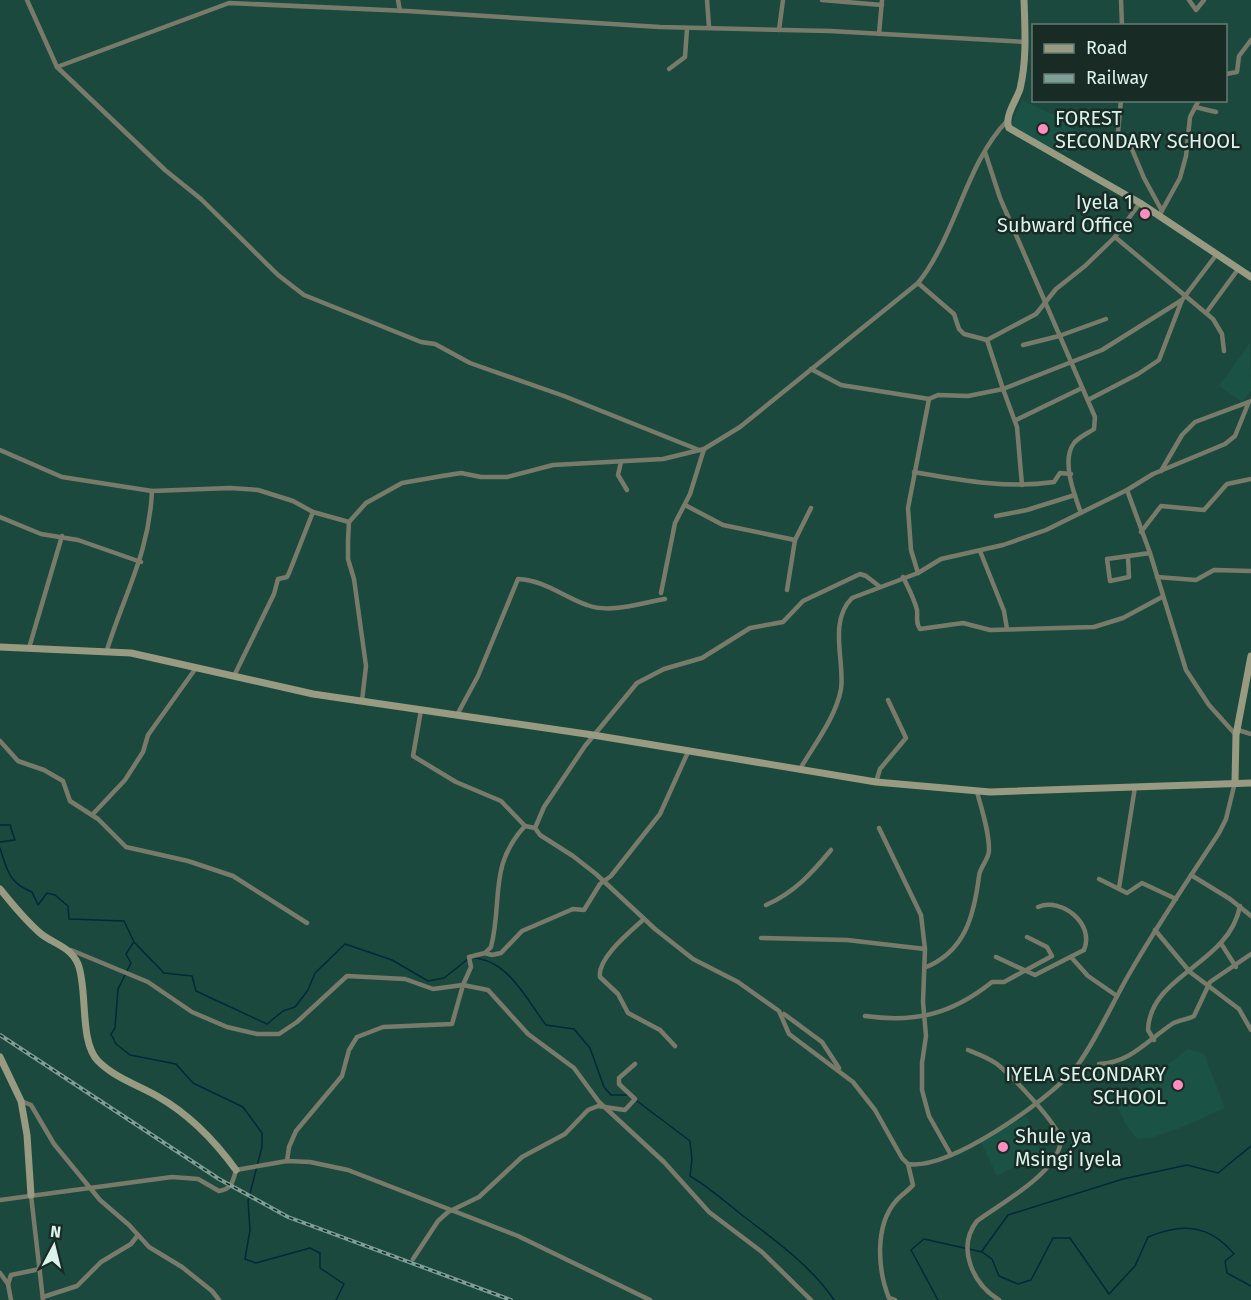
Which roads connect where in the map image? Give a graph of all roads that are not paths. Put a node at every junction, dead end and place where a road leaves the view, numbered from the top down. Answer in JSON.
{"nodes":[{"id":1,"x":27,"y":0,"type":"edge"},
{"id":2,"x":398,"y":0,"type":"edge"},
{"id":3,"x":707,"y":0,"type":"edge"},
{"id":4,"x":783,"y":0,"type":"edge"},
{"id":5,"x":822,"y":0,"type":"edge"},
{"id":6,"x":1024,"y":0,"type":"edge"},
{"id":7,"x":1121,"y":0,"type":"edge"},
{"id":8,"x":1189,"y":0,"type":"edge"},
{"id":9,"x":1204,"y":0,"type":"edge"},
{"id":10,"x":245,"y":2,"type":"edge"},
{"id":11,"x":882,"y":2,"type":"edge"},
{"id":12,"x":400,"y":10,"type":"junction"},
{"id":13,"x":1122,"y":24,"type":"edge"},
{"id":14,"x":709,"y":27,"type":"junction"},
{"id":15,"x":687,"y":29,"type":"junction"},
{"id":16,"x":779,"y":30,"type":"junction"},
{"id":17,"x":879,"y":34,"type":"junction"},
{"id":18,"x":1251,"y":40,"type":"edge"},
{"id":19,"x":1026,"y":42,"type":"junction"},
{"id":20,"x":1248,"y":47,"type":"edge"},
{"id":21,"x":57,"y":67,"type":"junction"},
{"id":22,"x":669,"y":69,"type":"dead end"},
{"id":23,"x":1227,"y":74,"type":"edge"},
{"id":24,"x":1121,"y":102,"type":"edge"},
{"id":25,"x":1197,"y":102,"type":"edge"},
{"id":26,"x":1195,"y":107,"type":"junction"},
{"id":27,"x":1216,"y":112,"type":"dead end"},
{"id":28,"x":1007,"y":121,"type":"junction"},
{"id":29,"x":985,"y":152,"type":"junction"},
{"id":30,"x":1140,"y":203,"type":"junction"},
{"id":31,"x":1161,"y":213,"type":"junction"},
{"id":32,"x":1115,"y":237,"type":"junction"},
{"id":33,"x":1218,"y":252,"type":"junction"},
{"id":34,"x":1239,"y":268,"type":"junction"},
{"id":35,"x":1251,"y":277,"type":"edge"},
{"id":36,"x":918,"y":283,"type":"junction"},
{"id":37,"x":1184,"y":298,"type":"junction"},
{"id":38,"x":1045,"y":301,"type":"junction"},
{"id":39,"x":1206,"y":313,"type":"junction"},
{"id":40,"x":1106,"y":319,"type":"dead end"},
{"id":41,"x":1059,"y":336,"type":"junction"},
{"id":42,"x":987,"y":340,"type":"junction"},
{"id":43,"x":1023,"y":345,"type":"dead end"},
{"id":44,"x":1224,"y":351,"type":"dead end"},
{"id":45,"x":1073,"y":362,"type":"junction"},
{"id":46,"x":811,"y":369,"type":"junction"},
{"id":47,"x":1082,"y":388,"type":"junction"},
{"id":48,"x":1003,"y":389,"type":"junction"},
{"id":49,"x":929,"y":399,"type":"junction"},
{"id":50,"x":1088,"y":400,"type":"junction"},
{"id":51,"x":1249,"y":403,"type":"edge"},
{"id":52,"x":1016,"y":420,"type":"junction"},
{"id":53,"x":0,"y":450,"type":"edge"},
{"id":54,"x":702,"y":450,"type":"junction"},
{"id":55,"x":621,"y":462,"type":"junction"},
{"id":56,"x":1161,"y":471,"type":"junction"},
{"id":57,"x":914,"y":472,"type":"junction"},
{"id":58,"x":1071,"y":474,"type":"junction"},
{"id":59,"x":1251,"y":479,"type":"edge"},
{"id":60,"x":1022,"y":485,"type":"junction"},
{"id":61,"x":627,"y":490,"type":"dead end"},
{"id":62,"x":1127,"y":490,"type":"junction"},
{"id":63,"x":152,"y":491,"type":"junction"},
{"id":64,"x":1075,"y":495,"type":"junction"},
{"id":65,"x":685,"y":505,"type":"junction"},
{"id":66,"x":811,"y":508,"type":"dead end"},
{"id":67,"x":313,"y":512,"type":"junction"},
{"id":68,"x":1081,"y":513,"type":"junction"},
{"id":69,"x":996,"y":516,"type":"dead end"},
{"id":70,"x":0,"y":517,"type":"edge"},
{"id":71,"x":350,"y":522,"type":"junction"},
{"id":72,"x":1141,"y":532,"type":"junction"},
{"id":73,"x":62,"y":536,"type":"junction"},
{"id":74,"x":795,"y":540,"type":"junction"},
{"id":75,"x":980,"y":551,"type":"junction"},
{"id":76,"x":1150,"y":553,"type":"junction"},
{"id":77,"x":1128,"y":557,"type":"junction"},
{"id":78,"x":141,"y":562,"type":"junction"},
{"id":79,"x":1251,"y":571,"type":"edge"},
{"id":80,"x":918,"y":573,"type":"junction"},
{"id":81,"x":903,"y":577,"type":"junction"},
{"id":82,"x":1156,"y":577,"type":"junction"},
{"id":83,"x":879,"y":586,"type":"junction"},
{"id":84,"x":788,"y":590,"type":"dead end"},
{"id":85,"x":661,"y":593,"type":"dead end"},
{"id":86,"x":1162,"y":597,"type":"junction"},
{"id":87,"x":665,"y":599,"type":"dead end"},
{"id":88,"x":1007,"y":629,"type":"junction"},
{"id":89,"x":0,"y":647,"type":"edge"},
{"id":90,"x":29,"y":648,"type":"junction"},
{"id":91,"x":107,"y":650,"type":"junction"},
{"id":92,"x":1251,"y":656,"type":"edge"},
{"id":93,"x":196,"y":668,"type":"junction"},
{"id":94,"x":234,"y":676,"type":"junction"},
{"id":95,"x":1247,"y":687,"type":"edge"},
{"id":96,"x":888,"y":700,"type":"dead end"},
{"id":97,"x":362,"y":701,"type":"junction"},
{"id":98,"x":421,"y":710,"type":"junction"},
{"id":99,"x":457,"y":716,"type":"junction"},
{"id":100,"x":1237,"y":733,"type":"junction"},
{"id":101,"x":1251,"y":734,"type":"edge"},
{"id":102,"x":593,"y":735,"type":"junction"},
{"id":103,"x":0,"y":741,"type":"edge"},
{"id":104,"x":688,"y":752,"type":"junction"},
{"id":105,"x":800,"y":769,"type":"junction"},
{"id":106,"x":876,"y":782,"type":"junction"},
{"id":107,"x":1235,"y":782,"type":"junction"},
{"id":108,"x":1251,"y":783,"type":"edge"},
{"id":109,"x":1136,"y":785,"type":"junction"},
{"id":110,"x":977,"y":792,"type":"junction"},
{"id":111,"x":92,"y":815,"type":"junction"},
{"id":112,"x":525,"y":826,"type":"junction"},
{"id":113,"x":535,"y":828,"type":"junction"},
{"id":114,"x":879,"y":828,"type":"dead end"},
{"id":115,"x":831,"y":850,"type":"dead end"},
{"id":116,"x":1191,"y":875,"type":"junction"},
{"id":117,"x":1099,"y":879,"type":"dead end"},
{"id":118,"x":604,"y":881,"type":"junction"},
{"id":119,"x":1119,"y":888,"type":"junction"},
{"id":120,"x":0,"y":889,"type":"edge"},
{"id":121,"x":1176,"y":899,"type":"junction"},
{"id":122,"x":766,"y":905,"type":"dead end"},
{"id":123,"x":1240,"y":906,"type":"junction"},
{"id":124,"x":1038,"y":907,"type":"dead end"},
{"id":125,"x":1251,"y":916,"type":"edge"},
{"id":126,"x":644,"y":919,"type":"junction"},
{"id":127,"x":307,"y":923,"type":"dead end"},
{"id":128,"x":1155,"y":930,"type":"junction"},
{"id":129,"x":1027,"y":937,"type":"dead end"},
{"id":130,"x":761,"y":938,"type":"dead end"},
{"id":131,"x":1222,"y":945,"type":"junction"},
{"id":132,"x":67,"y":949,"type":"junction"},
{"id":133,"x":925,"y":949,"type":"junction"},
{"id":134,"x":485,"y":953,"type":"junction"},
{"id":135,"x":1251,"y":954,"type":"edge"},
{"id":136,"x":996,"y":957,"type":"dead end"},
{"id":137,"x":1071,"y":957,"type":"junction"},
{"id":138,"x":1236,"y":967,"type":"junction"},
{"id":139,"x":924,"y":968,"type":"junction"},
{"id":140,"x":1024,"y":971,"type":"junction"},
{"id":141,"x":1190,"y":972,"type":"junction"},
{"id":142,"x":463,"y":985,"type":"junction"},
{"id":143,"x":1208,"y":987,"type":"junction"},
{"id":144,"x":1117,"y":996,"type":"junction"},
{"id":145,"x":782,"y":1013,"type":"junction"},
{"id":146,"x":865,"y":1016,"type":"dead end"},
{"id":147,"x":924,"y":1016,"type":"junction"},
{"id":148,"x":1251,"y":1030,"type":"edge"},
{"id":149,"x":1154,"y":1040,"type":"junction"},
{"id":150,"x":675,"y":1046,"type":"dead end"},
{"id":151,"x":968,"y":1050,"type":"dead end"},
{"id":152,"x":0,"y":1057,"type":"edge"},
{"id":153,"x":635,"y":1064,"type":"dead end"},
{"id":154,"x":1099,"y":1064,"type":"dead end"},
{"id":155,"x":839,"y":1070,"type":"junction"},
{"id":156,"x":21,"y":1101,"type":"junction"},
{"id":157,"x":1036,"y":1103,"type":"junction"},
{"id":158,"x":604,"y":1107,"type":"junction"},
{"id":159,"x":951,"y":1155,"type":"junction"},
{"id":160,"x":287,"y":1161,"type":"junction"},
{"id":161,"x":908,"y":1164,"type":"junction"},
{"id":162,"x":236,"y":1170,"type":"junction"},
{"id":163,"x":87,"y":1188,"type":"junction"},
{"id":164,"x":31,"y":1195,"type":"junction"},
{"id":165,"x":0,"y":1200,"type":"edge"},
{"id":166,"x":451,"y":1210,"type":"junction"},
{"id":167,"x":138,"y":1235,"type":"junction"},
{"id":168,"x":413,"y":1259,"type":"dead end"},
{"id":169,"x":40,"y":1269,"type":"junction"},
{"id":170,"x":0,"y":1273,"type":"edge"},
{"id":171,"x":0,"y":1281,"type":"edge"},
{"id":172,"x":8,"y":1284,"type":"junction"},
{"id":173,"x":43,"y":1299,"type":"edge"},
{"id":174,"x":11,"y":1300,"type":"edge"},
{"id":175,"x":219,"y":1300,"type":"edge"},
{"id":176,"x":650,"y":1300,"type":"edge"},
{"id":177,"x":811,"y":1300,"type":"edge"},
{"id":178,"x":895,"y":1300,"type":"edge"},
{"id":179,"x":999,"y":1300,"type":"edge"}],
"edges":[{"from":1,"to":21,"type":"street"},
{"from":2,"to":12,"type":"street"},
{"from":3,"to":14,"type":"street"},
{"from":4,"to":16,"type":"street"},
{"from":5,"to":11,"type":"street"},
{"from":6,"to":19,"type":"street"},
{"from":7,"to":13,"type":"street"},
{"from":8,"to":9,"type":"street"},
{"from":10,"to":12,"type":"street"},
{"from":10,"to":21,"type":"street"},
{"from":11,"to":17,"type":"street"},
{"from":12,"to":15,"type":"street"},
{"from":14,"to":15,"type":"street"},
{"from":14,"to":16,"type":"street"},
{"from":15,"to":22,"type":"street"},
{"from":16,"to":17,"type":"street"},
{"from":17,"to":19,"type":"street"},
{"from":18,"to":20,"type":"street"},
{"from":19,"to":28,"type":"street"},
{"from":20,"to":23,"type":"street"},
{"from":21,"to":54,"type":"street"},
{"from":24,"to":31,"type":"street"},
{"from":25,"to":26,"type":"street"},
{"from":26,"to":27,"type":"street"},
{"from":26,"to":31,"type":"street"},
{"from":28,"to":29,"type":"street"},
{"from":28,"to":30,"type":"street"},
{"from":29,"to":36,"type":"street"},
{"from":29,"to":38,"type":"street"},
{"from":30,"to":31,"type":"street"},
{"from":30,"to":32,"type":"street"},
{"from":31,"to":33,"type":"street"},
{"from":32,"to":37,"type":"street"},
{"from":32,"to":38,"type":"street"},
{"from":33,"to":34,"type":"street"},
{"from":33,"to":37,"type":"street"},
{"from":34,"to":35,"type":"street"},
{"from":34,"to":39,"type":"street"},
{"from":36,"to":42,"type":"street"},
{"from":36,"to":46,"type":"street"},
{"from":37,"to":39,"type":"street"},
{"from":37,"to":45,"type":"street"},
{"from":37,"to":50,"type":"street"},
{"from":38,"to":41,"type":"street"},
{"from":38,"to":42,"type":"street"},
{"from":39,"to":44,"type":"street"},
{"from":40,"to":41,"type":"street"},
{"from":41,"to":43,"type":"street"},
{"from":41,"to":45,"type":"street"},
{"from":42,"to":48,"type":"street"},
{"from":45,"to":47,"type":"street"},
{"from":45,"to":48,"type":"street"},
{"from":46,"to":49,"type":"street"},
{"from":46,"to":54,"type":"street"},
{"from":47,"to":50,"type":"street"},
{"from":47,"to":52,"type":"street"},
{"from":48,"to":49,"type":"street"},
{"from":48,"to":52,"type":"street"},
{"from":49,"to":57,"type":"street"},
{"from":50,"to":58,"type":"street"},
{"from":51,"to":56,"type":"street"},
{"from":51,"to":56,"type":"street"},
{"from":52,"to":60,"type":"street"},
{"from":53,"to":63,"type":"street"},
{"from":54,"to":55,"type":"street"},
{"from":54,"to":65,"type":"street"},
{"from":55,"to":61,"type":"street"},
{"from":55,"to":71,"type":"street"},
{"from":56,"to":62,"type":"street"},
{"from":57,"to":60,"type":"street"},
{"from":57,"to":80,"type":"street"},
{"from":58,"to":60,"type":"street"},
{"from":58,"to":64,"type":"street"},
{"from":59,"to":72,"type":"street"},
{"from":62,"to":68,"type":"street"},
{"from":62,"to":72,"type":"street"},
{"from":63,"to":67,"type":"street"},
{"from":63,"to":78,"type":"street"},
{"from":64,"to":68,"type":"street"},
{"from":64,"to":69,"type":"street"},
{"from":65,"to":74,"type":"street"},
{"from":65,"to":85,"type":"street"},
{"from":66,"to":74,"type":"street"},
{"from":67,"to":71,"type":"street"},
{"from":67,"to":94,"type":"street"},
{"from":68,"to":75,"type":"street"},
{"from":70,"to":73,"type":"street"},
{"from":71,"to":97,"type":"street"},
{"from":72,"to":76,"type":"street"},
{"from":73,"to":78,"type":"street"},
{"from":73,"to":90,"type":"street"},
{"from":74,"to":84,"type":"street"},
{"from":75,"to":80,"type":"street"},
{"from":75,"to":88,"type":"street"},
{"from":76,"to":77,"type":"street"},
{"from":76,"to":82,"type":"street"},
{"from":77,"to":77,"type":"street"},
{"from":78,"to":91,"type":"street"},
{"from":79,"to":82,"type":"street"},
{"from":80,"to":81,"type":"street"},
{"from":81,"to":83,"type":"street"},
{"from":81,"to":88,"type":"street"},
{"from":82,"to":86,"type":"street"},
{"from":83,"to":102,"type":"street"},
{"from":83,"to":105,"type":"street"},
{"from":86,"to":88,"type":"street"},
{"from":86,"to":100,"type":"street"},
{"from":87,"to":99,"type":"street"},
{"from":89,"to":90,"type":"street"},
{"from":90,"to":91,"type":"street"},
{"from":91,"to":93,"type":"street"},
{"from":92,"to":95,"type":"street"},
{"from":93,"to":94,"type":"street"},
{"from":93,"to":111,"type":"street"},
{"from":94,"to":97,"type":"street"},
{"from":95,"to":100,"type":"street"},
{"from":96,"to":106,"type":"street"},
{"from":97,"to":98,"type":"street"},
{"from":98,"to":99,"type":"street"},
{"from":98,"to":112,"type":"street"},
{"from":99,"to":102,"type":"street"},
{"from":100,"to":101,"type":"street"},
{"from":100,"to":107,"type":"street"},
{"from":102,"to":104,"type":"street"},
{"from":102,"to":113,"type":"street"},
{"from":103,"to":111,"type":"street"},
{"from":104,"to":105,"type":"street"},
{"from":104,"to":118,"type":"street"},
{"from":105,"to":106,"type":"street"},
{"from":106,"to":110,"type":"street"},
{"from":107,"to":108,"type":"street"},
{"from":107,"to":109,"type":"street"},
{"from":107,"to":116,"type":"street"},
{"from":109,"to":110,"type":"street"},
{"from":109,"to":119,"type":"street"},
{"from":110,"to":139,"type":"street"},
{"from":111,"to":127,"type":"street"},
{"from":112,"to":113,"type":"street"},
{"from":112,"to":134,"type":"street"},
{"from":113,"to":118,"type":"street"},
{"from":114,"to":133,"type":"street"},
{"from":115,"to":122,"type":"street"},
{"from":116,"to":121,"type":"street"},
{"from":116,"to":123,"type":"street"},
{"from":117,"to":119,"type":"street"},
{"from":118,"to":126,"type":"street"},
{"from":118,"to":134,"type":"street"},
{"from":119,"to":121,"type":"street"},
{"from":120,"to":132,"type":"street"},
{"from":121,"to":128,"type":"street"},
{"from":123,"to":125,"type":"street"},
{"from":123,"to":131,"type":"street"},
{"from":124,"to":137,"type":"street"},
{"from":126,"to":145,"type":"street"},
{"from":126,"to":150,"type":"street"},
{"from":128,"to":141,"type":"street"},
{"from":128,"to":144,"type":"street"},
{"from":129,"to":140,"type":"street"},
{"from":130,"to":133,"type":"street"},
{"from":131,"to":138,"type":"street"},
{"from":131,"to":141,"type":"street"},
{"from":132,"to":142,"type":"street"},
{"from":132,"to":162,"type":"street"},
{"from":133,"to":139,"type":"street"},
{"from":134,"to":142,"type":"street"},
{"from":135,"to":138,"type":"street"},
{"from":136,"to":140,"type":"street"},
{"from":137,"to":140,"type":"street"},
{"from":137,"to":144,"type":"street"},
{"from":138,"to":143,"type":"street"},
{"from":139,"to":147,"type":"street"},
{"from":140,"to":147,"type":"street"},
{"from":141,"to":143,"type":"street"},
{"from":141,"to":149,"type":"street"},
{"from":142,"to":158,"type":"street"},
{"from":142,"to":160,"type":"street"},
{"from":143,"to":148,"type":"street"},
{"from":143,"to":149,"type":"street"},
{"from":144,"to":157,"type":"street"},
{"from":145,"to":155,"type":"street"},
{"from":145,"to":155,"type":"street"},
{"from":146,"to":147,"type":"street"},
{"from":147,"to":159,"type":"street"},
{"from":149,"to":154,"type":"street"},
{"from":151,"to":157,"type":"street"},
{"from":152,"to":156,"type":"street"},
{"from":153,"to":158,"type":"street"},
{"from":155,"to":161,"type":"street"},
{"from":156,"to":163,"type":"street"},
{"from":156,"to":164,"type":"street"},
{"from":157,"to":159,"type":"street"},
{"from":157,"to":179,"type":"street"},
{"from":158,"to":166,"type":"street"},
{"from":158,"to":177,"type":"street"},
{"from":159,"to":161,"type":"street"},
{"from":160,"to":162,"type":"street"},
{"from":160,"to":166,"type":"street"},
{"from":161,"to":178,"type":"street"},
{"from":162,"to":163,"type":"street"},
{"from":163,"to":164,"type":"street"},
{"from":163,"to":167,"type":"street"},
{"from":164,"to":165,"type":"street"},
{"from":164,"to":169,"type":"street"},
{"from":166,"to":168,"type":"street"},
{"from":166,"to":176,"type":"street"},
{"from":167,"to":173,"type":"street"},
{"from":167,"to":175,"type":"street"},
{"from":169,"to":172,"type":"street"},
{"from":169,"to":173,"type":"street"},
{"from":170,"to":172,"type":"street"},
{"from":171,"to":172,"type":"street"},
{"from":172,"to":174,"type":"street"}]}
